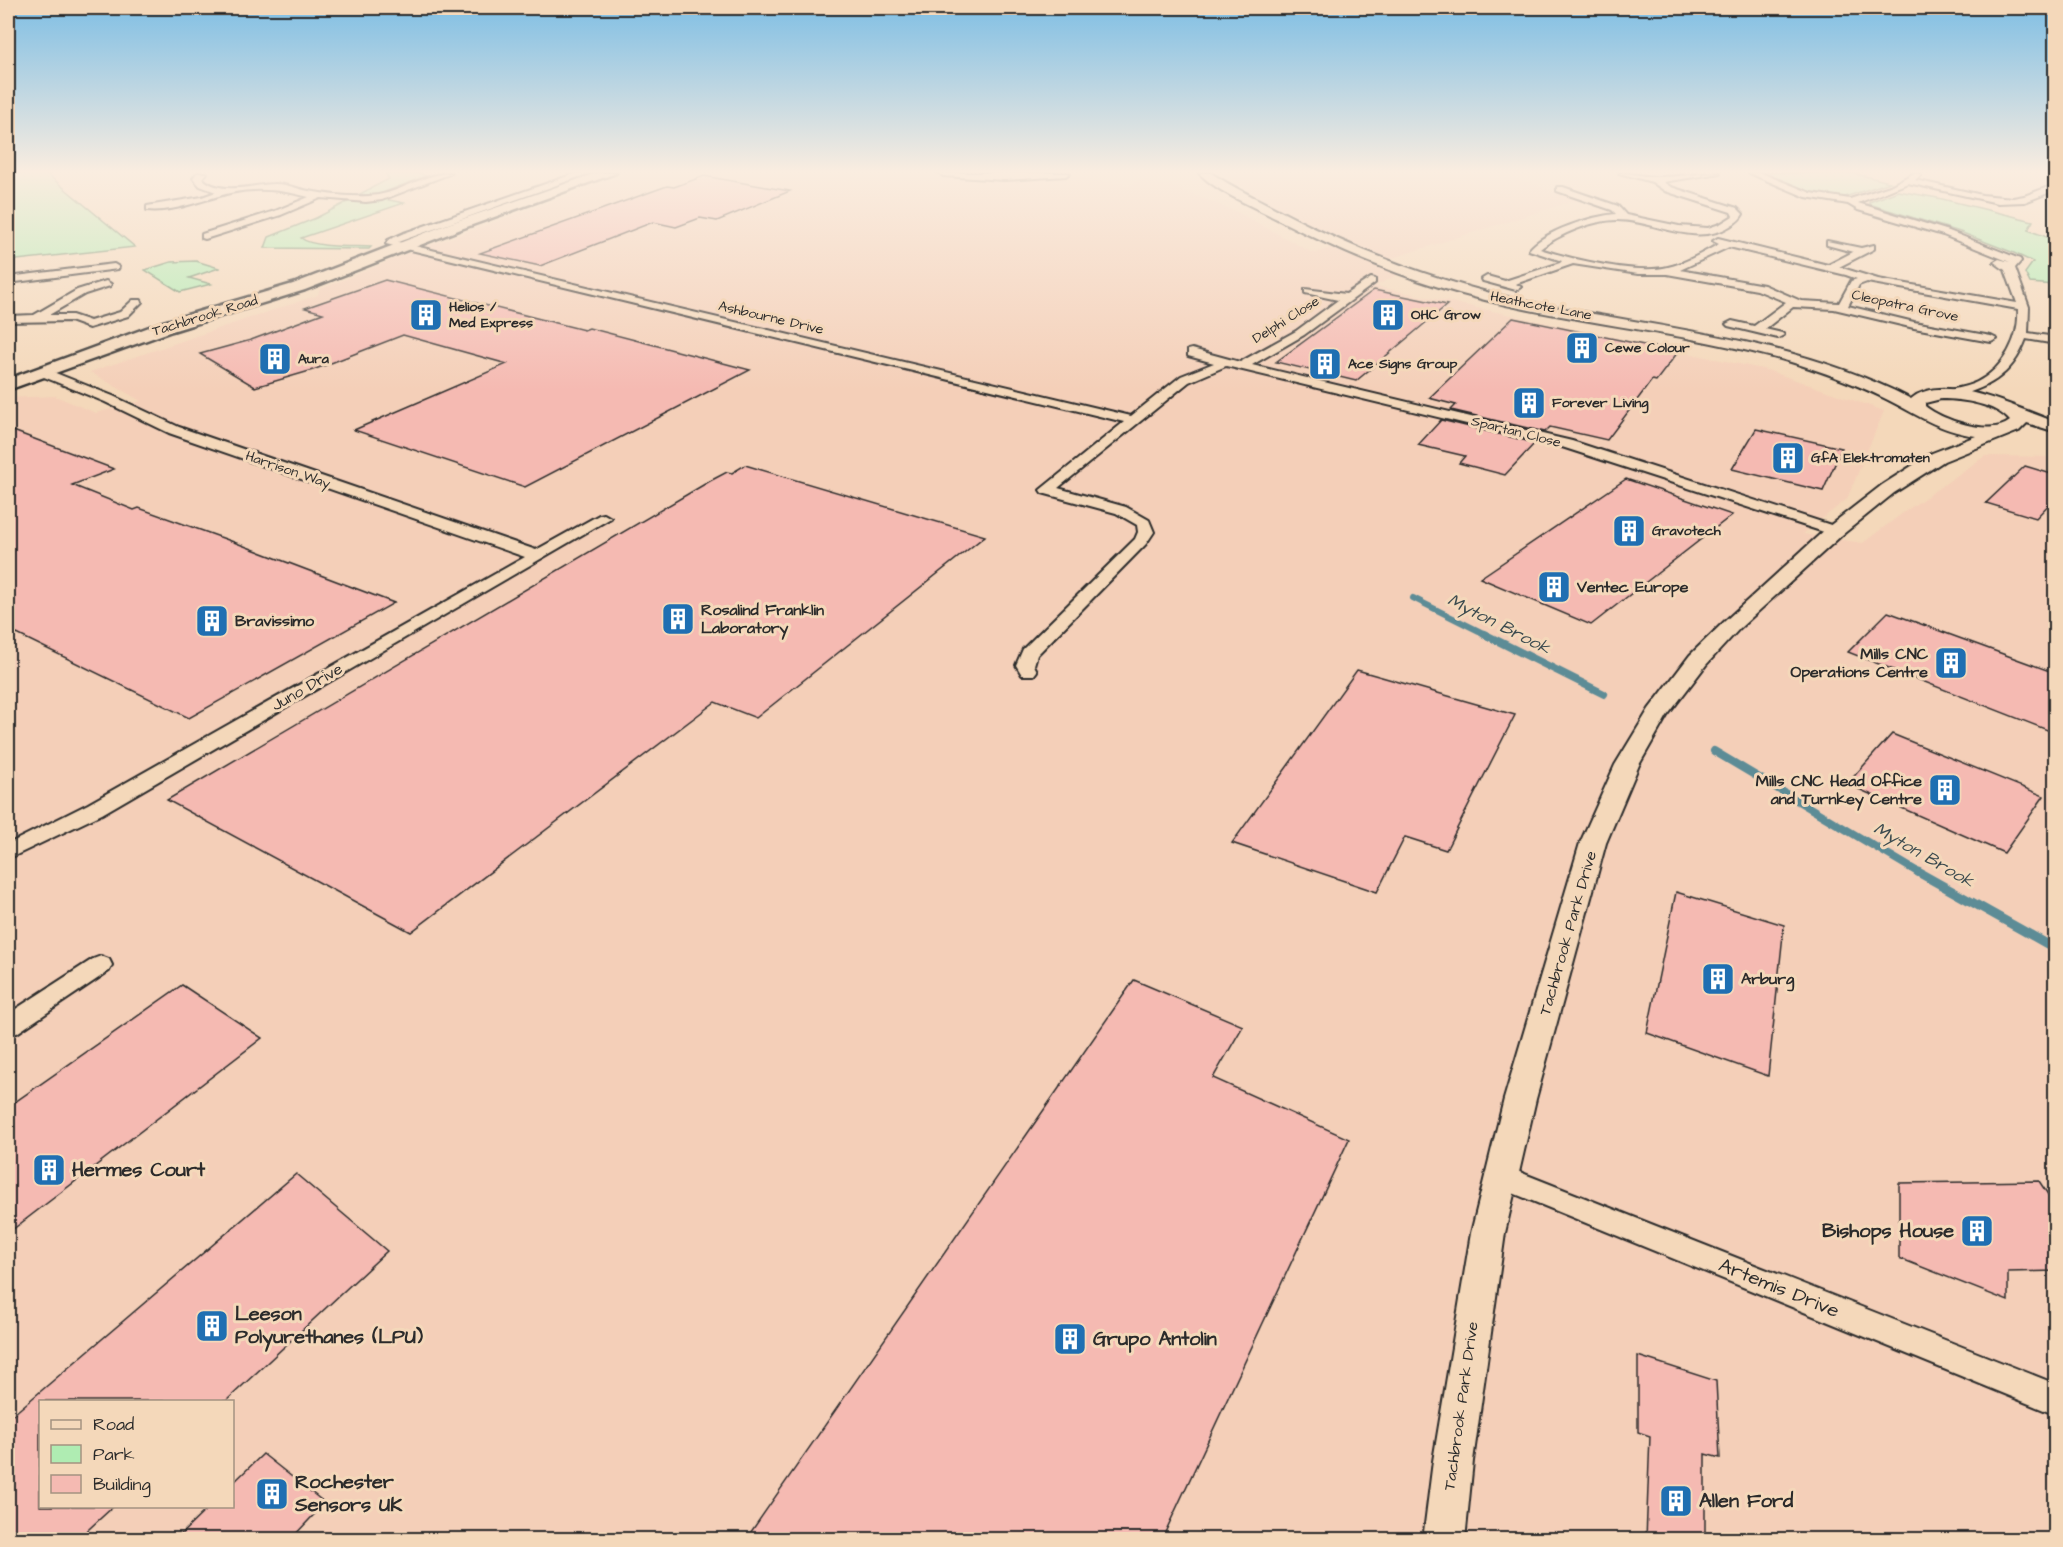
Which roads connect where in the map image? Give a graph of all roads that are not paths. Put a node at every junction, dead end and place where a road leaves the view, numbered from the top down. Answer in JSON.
{"nodes":[{"id":1,"x":398,"y":245,"type":"edge"},
{"id":2,"x":1342,"y":245,"type":"edge"},
{"id":3,"x":1539,"y":245,"type":"edge"},
{"id":4,"x":1723,"y":245,"type":"edge"},
{"id":5,"x":1737,"y":245,"type":"edge"},
{"id":6,"x":1843,"y":245,"type":"edge"},
{"id":7,"x":1976,"y":245,"type":"edge"},
{"id":8,"x":401,"y":246,"type":"junction"},
{"id":9,"x":1571,"y":261,"type":"junction"},
{"id":10,"x":114,"y":267,"type":"dead end"},
{"id":11,"x":1830,"y":268,"type":"junction"},
{"id":12,"x":1668,"y":271,"type":"junction"},
{"id":13,"x":1487,"y":279,"type":"dead end"},
{"id":14,"x":1866,"y":279,"type":"junction"},
{"id":15,"x":8,"y":280,"type":"edge"},
{"id":16,"x":1371,"y":281,"type":"dead end"},
{"id":17,"x":106,"y":284,"type":"dead end"},
{"id":18,"x":1506,"y":284,"type":"junction"},
{"id":19,"x":1525,"y":289,"type":"dead end"},
{"id":20,"x":1310,"y":291,"type":"dead end"},
{"id":21,"x":75,"y":295,"type":"junction"},
{"id":22,"x":47,"y":296,"type":"dead end"},
{"id":23,"x":1347,"y":298,"type":"junction"},
{"id":24,"x":137,"y":302,"type":"dead end"},
{"id":25,"x":1797,"y":303,"type":"junction"},
{"id":26,"x":1838,"y":307,"type":"junction"},
{"id":27,"x":2023,"y":307,"type":"junction"},
{"id":28,"x":36,"y":318,"type":"junction"},
{"id":29,"x":8,"y":319,"type":"edge"},
{"id":30,"x":1732,"y":324,"type":"dead end"},
{"id":31,"x":89,"y":325,"type":"junction"},
{"id":32,"x":71,"y":330,"type":"dead end"},
{"id":33,"x":1756,"y":330,"type":"junction"},
{"id":34,"x":1778,"y":335,"type":"dead end"},
{"id":35,"x":2020,"y":335,"type":"junction"},
{"id":36,"x":1991,"y":339,"type":"dead end"},
{"id":37,"x":2055,"y":341,"type":"edge"},
{"id":38,"x":1192,"y":353,"type":"dead end"},
{"id":39,"x":1225,"y":362,"type":"junction"},
{"id":40,"x":1241,"y":367,"type":"junction"},
{"id":41,"x":43,"y":372,"type":"junction"},
{"id":42,"x":8,"y":385,"type":"edge"},
{"id":43,"x":1983,"y":393,"type":"junction"},
{"id":44,"x":1924,"y":403,"type":"junction"},
{"id":45,"x":1133,"y":420,"type":"junction"},
{"id":46,"x":1943,"y":423,"type":"junction"},
{"id":47,"x":2009,"y":424,"type":"junction"},
{"id":48,"x":2055,"y":427,"type":"edge"},
{"id":49,"x":2055,"y":435,"type":"edge"},
{"id":50,"x":1938,"y":457,"type":"junction"},
{"id":51,"x":604,"y":518,"type":"dead end"},
{"id":52,"x":1835,"y":531,"type":"junction"},
{"id":53,"x":538,"y":556,"type":"junction"},
{"id":54,"x":1028,"y":671,"type":"dead end"},
{"id":55,"x":8,"y":852,"type":"edge"},
{"id":56,"x":101,"y":965,"type":"dead end"},
{"id":57,"x":8,"y":1026,"type":"edge"},
{"id":58,"x":1502,"y":1177,"type":"junction"},
{"id":59,"x":2055,"y":1400,"type":"edge"},
{"id":60,"x":1444,"y":1539,"type":"edge"}],
"edges":[{"from":1,"to":8,"type":"street"},
{"from":2,"to":44,"type":"street","name":"Heathcote Lane"},
{"from":3,"to":9,"type":"street","name":"Cleopatra Grove"},
{"from":4,"to":12,"type":"street"},
{"from":5,"to":11,"type":"street"},
{"from":6,"to":11,"type":"street"},
{"from":7,"to":27,"type":"street"},
{"from":8,"to":41,"type":"main road","name":"Tachbrook Road"},
{"from":8,"to":45,"type":"street","name":"Ashbourne Drive"},
{"from":9,"to":12,"type":"street","name":"Cleopatra Grove"},
{"from":9,"to":18,"type":"street"},
{"from":10,"to":15,"type":"street"},
{"from":11,"to":14,"type":"street"},
{"from":12,"to":25,"type":"street","name":"Cleopatra Grove"},
{"from":13,"to":18,"type":"street"},
{"from":14,"to":26,"type":"street"},
{"from":14,"to":27,"type":"street"},
{"from":16,"to":23,"type":"street","name":"Delphi Close"},
{"from":17,"to":21,"type":"street"},
{"from":18,"to":19,"type":"street"},
{"from":20,"to":23,"type":"street","name":"Delphi Close"},
{"from":21,"to":22,"type":"street"},
{"from":21,"to":28,"type":"street"},
{"from":23,"to":40,"type":"street","name":"Delphi Close"},
{"from":24,"to":31,"type":"street"},
{"from":25,"to":26,"type":"street","name":"Cleopatra Grove"},
{"from":25,"to":33,"type":"street"},
{"from":26,"to":36,"type":"street","name":"Cleopatra Grove"},
{"from":27,"to":35,"type":"street"},
{"from":28,"to":29,"type":"street"},
{"from":28,"to":31,"type":"street"},
{"from":30,"to":33,"type":"street"},
{"from":31,"to":32,"type":"street"},
{"from":33,"to":34,"type":"street"},
{"from":35,"to":37,"type":"street"},
{"from":35,"to":43,"type":"street"},
{"from":38,"to":39,"type":"street","name":"Spartan Close"},
{"from":39,"to":40,"type":"street","name":"Spartan Close"},
{"from":39,"to":45,"type":"street"},
{"from":40,"to":52,"type":"street","name":"Spartan Close"},
{"from":41,"to":42,"type":"main road","name":"Tachbrook Road"},
{"from":41,"to":53,"type":"street","name":"Harrison Way"},
{"from":43,"to":44,"type":"street"},
{"from":43,"to":47,"type":"street"},
{"from":44,"to":46,"type":"street","name":"Heathcote Lane"},
{"from":45,"to":54,"type":"street"},
{"from":46,"to":47,"type":"street","name":"Heathcote Lane"},
{"from":46,"to":50,"type":"street"},
{"from":47,"to":48,"type":"street"},
{"from":47,"to":49,"type":"street"},
{"from":47,"to":50,"type":"street","name":"Tachbrook Park Drive"},
{"from":50,"to":52,"type":"street","name":"Tachbrook Park Drive"},
{"from":51,"to":53,"type":"street","name":"Juno Drive"},
{"from":52,"to":58,"type":"street","name":"Tachbrook Park Drive"},
{"from":53,"to":55,"type":"street","name":"Juno Drive"},
{"from":56,"to":57,"type":"street"},
{"from":58,"to":59,"type":"street","name":"Artemis Drive"},
{"from":58,"to":60,"type":"street","name":"Tachbrook Park Drive"}]}
